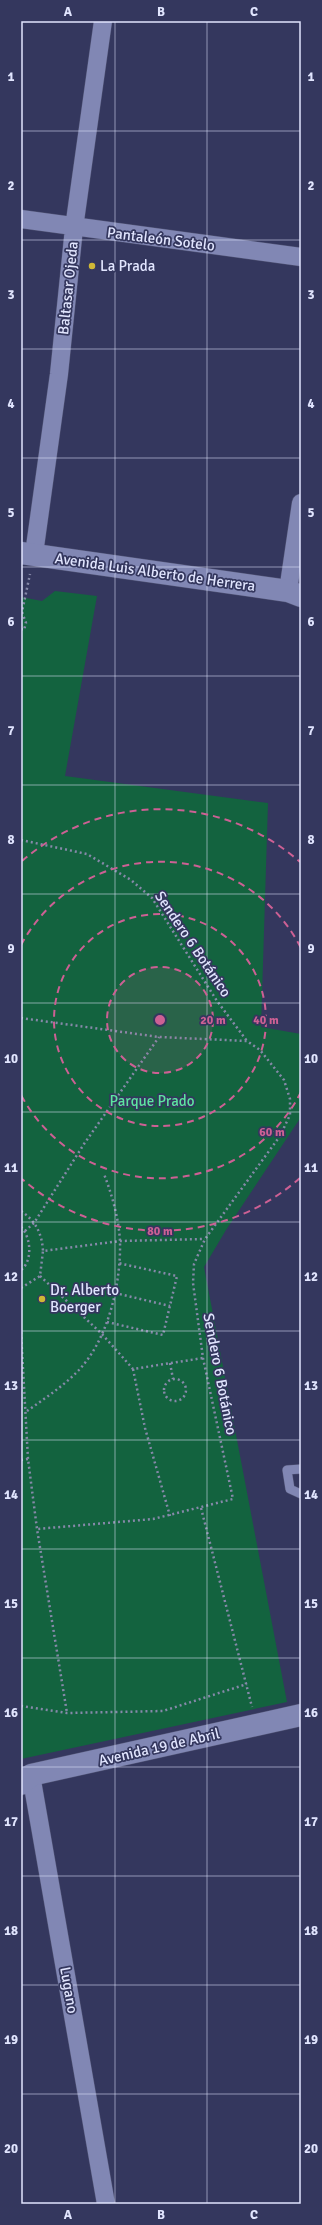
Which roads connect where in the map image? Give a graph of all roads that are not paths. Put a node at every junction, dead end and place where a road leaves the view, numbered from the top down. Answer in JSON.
{"nodes":[{"id":1,"x":103,"y":21,"type":"edge"},
{"id":2,"x":21,"y":219,"type":"edge"},
{"id":3,"x":74,"y":228,"type":"junction"},
{"id":4,"x":301,"y":257,"type":"edge"},
{"id":5,"x":301,"y":503,"type":"edge"},
{"id":6,"x":27,"y":554,"type":"edge"},
{"id":7,"x":297,"y":592,"type":"edge"},
{"id":8,"x":301,"y":1470,"type":"edge"},
{"id":9,"x":301,"y":1494,"type":"edge"},
{"id":10,"x":301,"y":1715,"type":"edge"},
{"id":11,"x":24,"y":1779,"type":"edge"},
{"id":12,"x":106,"y":2204,"type":"edge"}],
"edges":[{"from":1,"to":3,"type":"street","name":"Baltasar Ojeda"},
{"from":2,"to":3,"type":"street","name":"Pantaleón Sotelo"},
{"from":3,"to":4,"type":"street","name":"Pantaleón Sotelo"},
{"from":3,"to":6,"type":"street","name":"Baltasar Ojeda"},
{"from":5,"to":7,"type":"street"},
{"from":6,"to":7,"type":"street","name":"Avenida Luis Alberto de Herrera"},
{"from":8,"to":9,"type":"lane"},
{"from":10,"to":11,"type":"street","name":"Avenida 19 de Abril"},
{"from":11,"to":12,"type":"street","name":"Lugano"}]}
